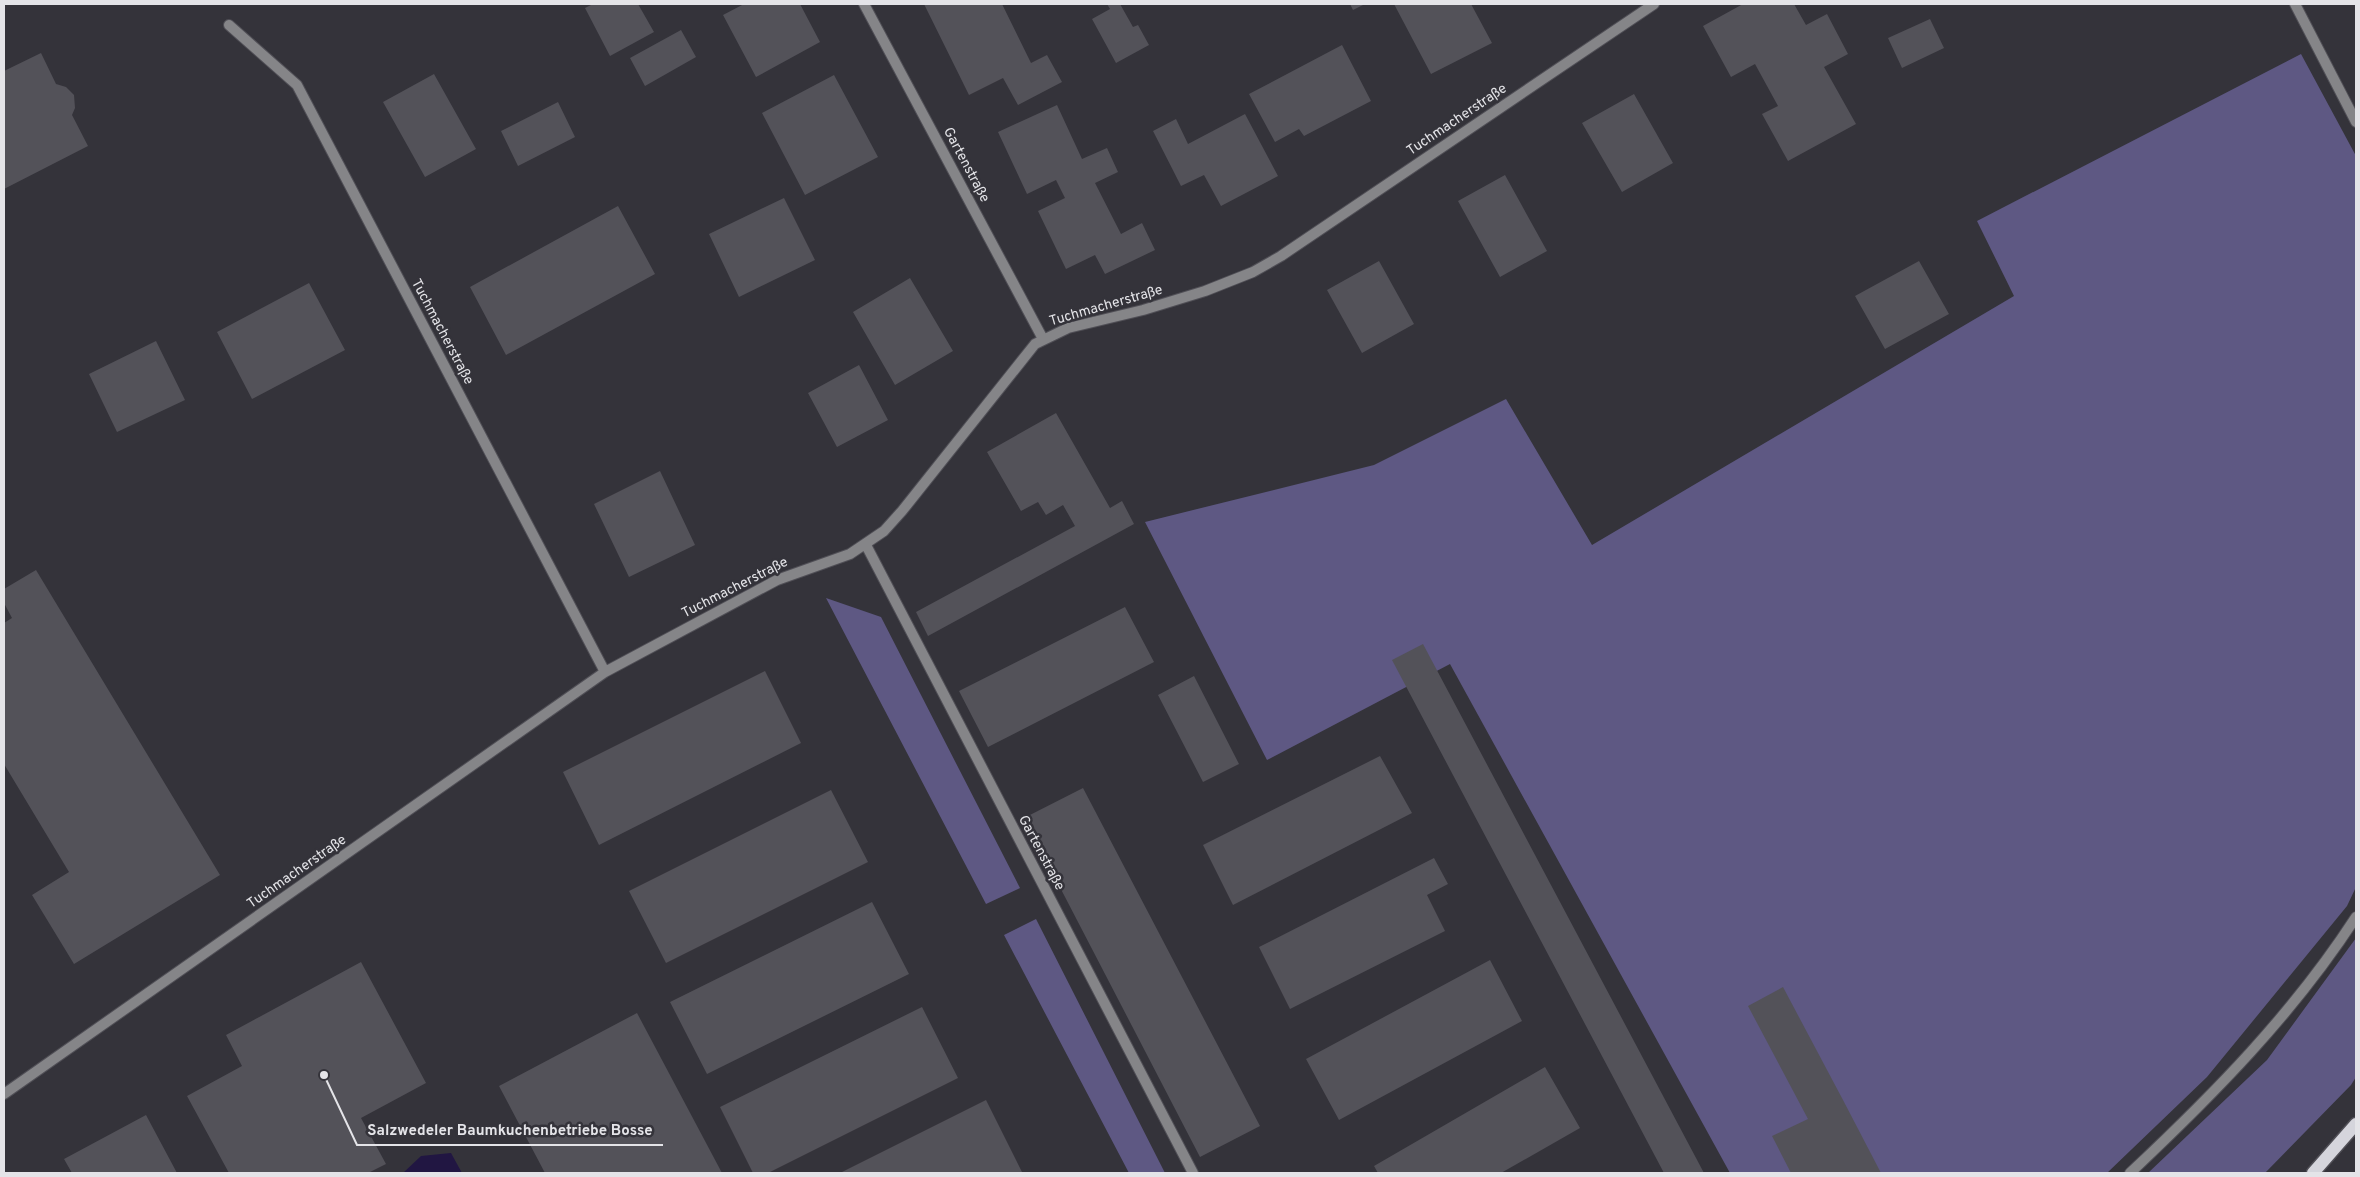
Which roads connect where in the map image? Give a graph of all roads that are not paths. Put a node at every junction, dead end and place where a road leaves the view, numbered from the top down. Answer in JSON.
{"nodes":[{"id":1,"x":864,"y":4,"type":"edge"},
{"id":2,"x":1654,"y":4,"type":"edge"},
{"id":3,"x":2295,"y":4,"type":"edge"},
{"id":4,"x":229,"y":25,"type":"dead end"},
{"id":5,"x":2356,"y":122,"type":"edge"},
{"id":6,"x":1043,"y":339,"type":"junction"},
{"id":7,"x":866,"y":545,"type":"junction"},
{"id":8,"x":605,"y":672,"type":"junction"},
{"id":9,"x":2356,"y":917,"type":"edge"},
{"id":10,"x":4,"y":1094,"type":"edge"},
{"id":11,"x":2356,"y":1124,"type":"edge"},
{"id":12,"x":1193,"y":1173,"type":"edge"},
{"id":13,"x":2130,"y":1173,"type":"edge"},
{"id":14,"x":2313,"y":1173,"type":"edge"}],
"edges":[{"from":1,"to":6,"type":"street","name":"Gartenstraße"},
{"from":2,"to":6,"type":"street","name":"Tuchmacherstraße"},
{"from":3,"to":5,"type":"street"},
{"from":4,"to":8,"type":"street","name":"Tuchmacherstraße"},
{"from":6,"to":7,"type":"street","name":"Tuchmacherstraße"},
{"from":7,"to":8,"type":"street","name":"Tuchmacherstraße"},
{"from":7,"to":12,"type":"street","name":"Gartenstraße"},
{"from":8,"to":10,"type":"street","name":"Tuchmacherstraße"},
{"from":9,"to":13,"type":"street"},
{"from":11,"to":14,"type":"main road"}]}
